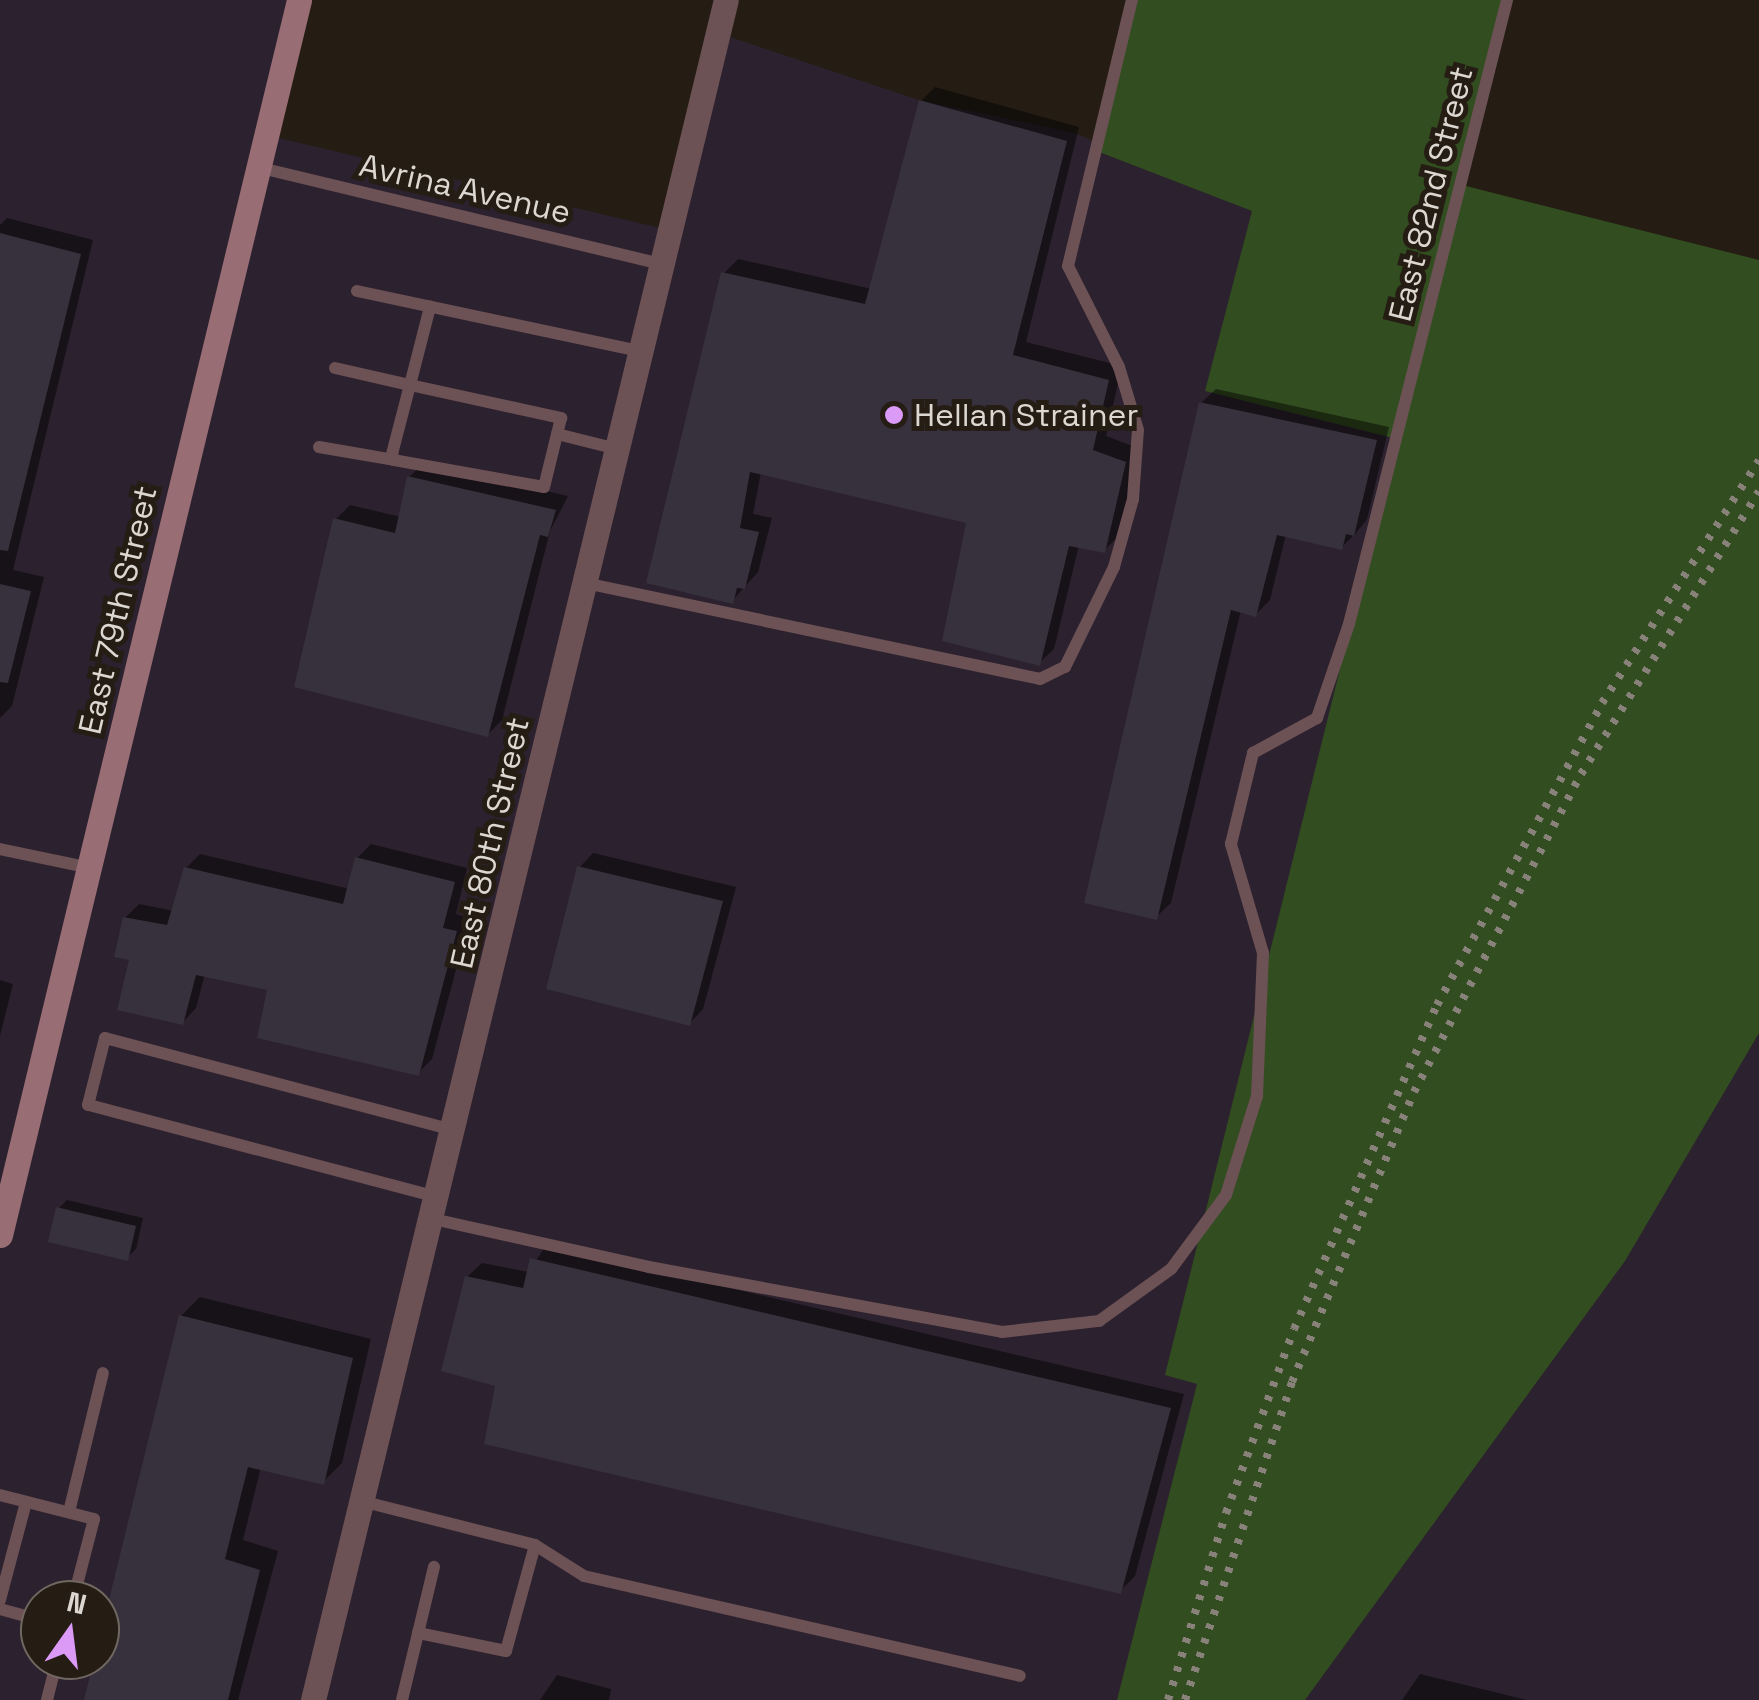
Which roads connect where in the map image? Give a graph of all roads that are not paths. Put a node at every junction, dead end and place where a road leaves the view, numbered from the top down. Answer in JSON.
{"nodes":[{"id":1,"x":299,"y":0,"type":"edge"},
{"id":2,"x":726,"y":0,"type":"edge"},
{"id":3,"x":1132,"y":0,"type":"edge"},
{"id":4,"x":1508,"y":0,"type":"edge"},
{"id":5,"x":257,"y":167,"type":"junction"},
{"id":6,"x":661,"y":264,"type":"junction"},
{"id":7,"x":357,"y":291,"type":"dead end"},
{"id":8,"x":430,"y":307,"type":"junction"},
{"id":9,"x":640,"y":352,"type":"junction"},
{"id":10,"x":335,"y":368,"type":"dead end"},
{"id":11,"x":410,"y":385,"type":"junction"},
{"id":12,"x":557,"y":434,"type":"junction"},
{"id":13,"x":319,"y":447,"type":"dead end"},
{"id":14,"x":617,"y":449,"type":"junction"},
{"id":15,"x":394,"y":460,"type":"junction"},
{"id":16,"x":585,"y":583,"type":"junction"},
{"id":17,"x":0,"y":850,"type":"edge"},
{"id":18,"x":90,"y":868,"type":"junction"},
{"id":19,"x":455,"y":1130,"type":"junction"},
{"id":20,"x":435,"y":1208,"type":"junction"},
{"id":21,"x":0,"y":1234,"type":"edge"},
{"id":22,"x":103,"y":1373,"type":"dead end"},
{"id":23,"x":0,"y":1495,"type":"edge"},
{"id":24,"x":26,"y":1502,"type":"junction"},
{"id":25,"x":365,"y":1502,"type":"junction"},
{"id":26,"x":69,"y":1512,"type":"junction"},
{"id":27,"x":534,"y":1545,"type":"junction"},
{"id":28,"x":434,"y":1567,"type":"dead end"},
{"id":29,"x":78,"y":1580,"type":"edge"},
{"id":30,"x":0,"y":1600,"type":"edge"},
{"id":31,"x":418,"y":1634,"type":"junction"},
{"id":32,"x":1020,"y":1676,"type":"dead end"},
{"id":33,"x":313,"y":1700,"type":"edge"},
{"id":34,"x":402,"y":1700,"type":"edge"}],
"edges":[{"from":1,"to":5,"type":"main road","name":"East 79th Street"},
{"from":2,"to":6,"type":"street","name":"East 80th Street"},
{"from":3,"to":16,"type":"lane"},
{"from":4,"to":20,"type":"lane","name":"East 82nd Street"},
{"from":5,"to":6,"type":"lane","name":"Avrina Avenue"},
{"from":5,"to":18,"type":"main road","name":"East 79th Street"},
{"from":6,"to":9,"type":"street","name":"East 80th Street"},
{"from":7,"to":8,"type":"lane"},
{"from":8,"to":9,"type":"lane"},
{"from":8,"to":11,"type":"lane"},
{"from":9,"to":14,"type":"street","name":"East 80th Street"},
{"from":10,"to":11,"type":"lane"},
{"from":11,"to":12,"type":"lane"},
{"from":11,"to":15,"type":"lane"},
{"from":12,"to":14,"type":"lane"},
{"from":12,"to":15,"type":"lane"},
{"from":13,"to":15,"type":"lane"},
{"from":14,"to":16,"type":"street","name":"East 80th Street"},
{"from":16,"to":19,"type":"street","name":"East 80th Street"},
{"from":17,"to":18,"type":"lane"},
{"from":18,"to":21,"type":"main road","name":"East 79th Street"},
{"from":19,"to":20,"type":"street","name":"East 80th Street"},
{"from":19,"to":20,"type":"lane","name":"East 82nd Street"},
{"from":20,"to":25,"type":"street","name":"East 80th Street"},
{"from":22,"to":26,"type":"lane"},
{"from":23,"to":24,"type":"lane"},
{"from":24,"to":26,"type":"lane"},
{"from":24,"to":30,"type":"lane"},
{"from":25,"to":27,"type":"lane"},
{"from":25,"to":33,"type":"street","name":"East 80th Street"},
{"from":26,"to":29,"type":"lane"},
{"from":27,"to":31,"type":"lane"},
{"from":27,"to":32,"type":"lane"},
{"from":28,"to":31,"type":"lane"},
{"from":31,"to":34,"type":"lane"}]}
